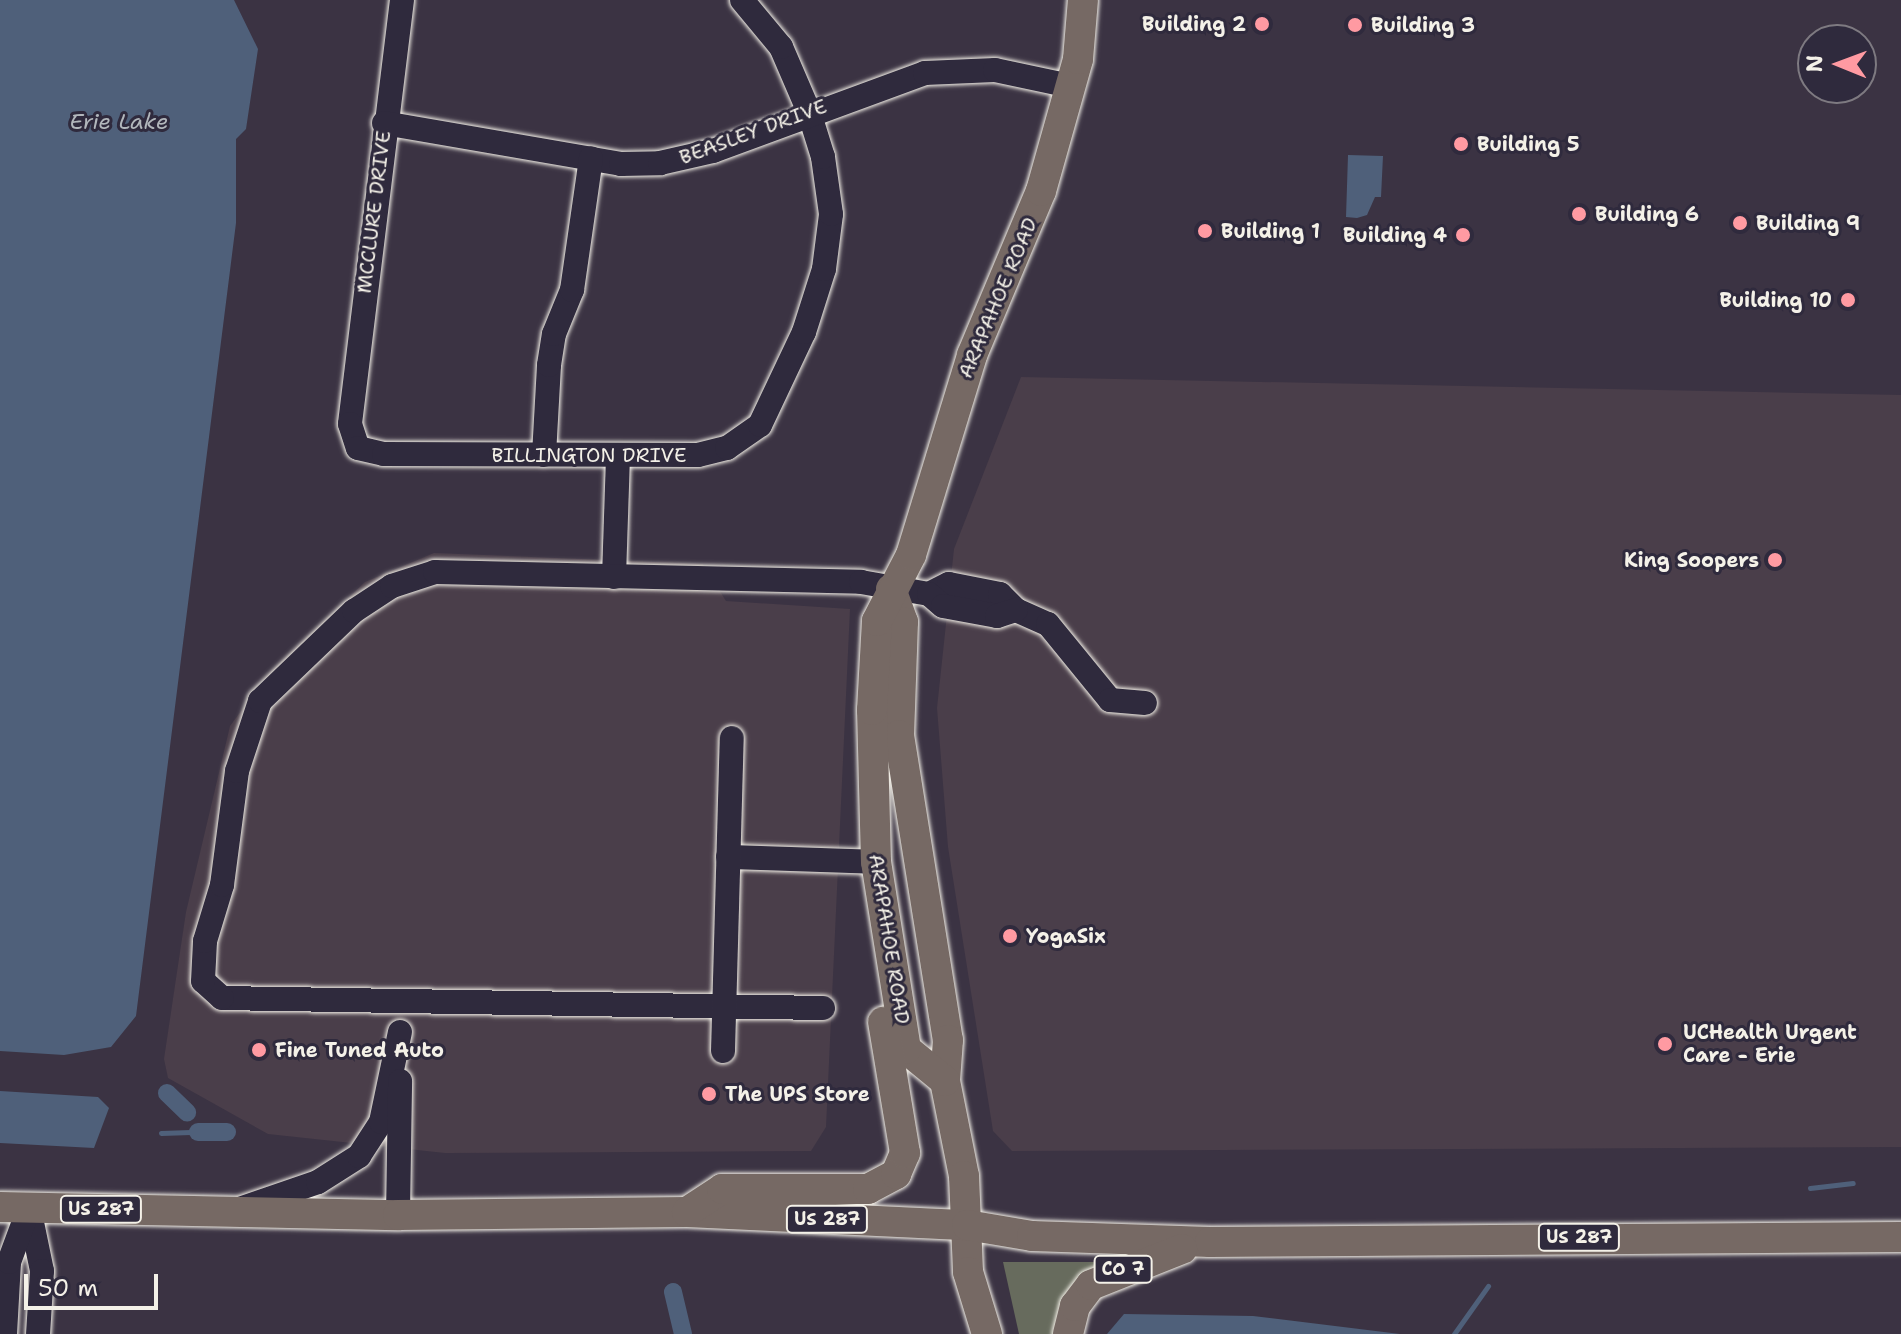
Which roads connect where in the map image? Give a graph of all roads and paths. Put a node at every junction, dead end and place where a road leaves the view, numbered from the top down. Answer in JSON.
{"nodes":[{"id":1,"x":402,"y":0,"type":"edge"},
{"id":2,"x":742,"y":0,"type":"edge"},
{"id":3,"x":1083,"y":0,"type":"edge"},
{"id":4,"x":1070,"y":86,"type":"junction"},
{"id":5,"x":809,"y":112,"type":"junction"},
{"id":6,"x":384,"y":123,"type":"junction"},
{"id":7,"x":591,"y":158,"type":"junction"},
{"id":8,"x":350,"y":424,"type":"joint"},
{"id":9,"x":544,"y":455,"type":"junction"},
{"id":10,"x":618,"y":455,"type":"junction"},
{"id":11,"x":614,"y":577,"type":"junction"},
{"id":12,"x":891,"y":589,"type":"junction"},
{"id":13,"x":1145,"y":703,"type":"dead end"},
{"id":14,"x":732,"y":738,"type":"dead end"},
{"id":15,"x":728,"y":857,"type":"junction"},
{"id":16,"x":876,"y":862,"type":"junction"},
{"id":17,"x":890,"y":962,"type":"junction"},
{"id":18,"x":400,"y":1001,"type":"junction"},
{"id":19,"x":724,"y":1007,"type":"junction"},
{"id":20,"x":823,"y":1008,"type":"dead end"},
{"id":21,"x":400,"y":1032,"type":"junction"},
{"id":22,"x":723,"y":1051,"type":"dead end"},
{"id":23,"x":945,"y":1081,"type":"junction"},
{"id":24,"x":14,"y":1208,"type":"edge"},
{"id":25,"x":232,"y":1212,"type":"junction"},
{"id":26,"x":687,"y":1212,"type":"junction"},
{"id":27,"x":398,"y":1215,"type":"junction"},
{"id":28,"x":967,"y":1225,"type":"junction"},
{"id":29,"x":1901,"y":1237,"type":"edge"},
{"id":30,"x":1210,"y":1242,"type":"junction"},
{"id":31,"x":5,"y":1334,"type":"edge"},
{"id":32,"x":38,"y":1334,"type":"edge"},
{"id":33,"x":987,"y":1334,"type":"edge"},
{"id":34,"x":1068,"y":1334,"type":"edge"}],
"edges":[{"from":1,"to":6,"type":"street","name":"MCCLURE DRIVE"},
{"from":2,"to":5,"type":"street","name":"BILLINGTON DRIVE"},
{"from":3,"to":4,"type":"main road","name":"ARAPAHOE ROAD"},
{"from":4,"to":5,"type":"street","name":"BEASLEY DRIVE"},
{"from":4,"to":12,"type":"main road","name":"ARAPAHOE ROAD"},
{"from":5,"to":7,"type":"street","name":"BEASLEY DRIVE"},
{"from":5,"to":10,"type":"street","name":"BILLINGTON DRIVE"},
{"from":6,"to":7,"type":"street","name":"BEASLEY DRIVE"},
{"from":6,"to":8,"type":"street","name":"MCCLURE DRIVE"},
{"from":7,"to":9,"type":"street"},
{"from":8,"to":9,"type":"street","name":"BILLINGTON DRIVE"},
{"from":9,"to":10,"type":"street","name":"BILLINGTON DRIVE"},
{"from":10,"to":11,"type":"street"},
{"from":11,"to":12,"type":"street"},
{"from":11,"to":18,"type":"street"},
{"from":12,"to":13,"type":"street"},
{"from":12,"to":16,"type":"main road","name":"ARAPAHOE ROAD"},
{"from":12,"to":23,"type":"main road","name":"ARAPAHOE ROAD"},
{"from":14,"to":15,"type":"street"},
{"from":15,"to":16,"type":"street"},
{"from":15,"to":19,"type":"street"},
{"from":16,"to":17,"type":"main road","name":"ARAPAHOE ROAD"},
{"from":17,"to":23,"type":"main road","name":"ARAPAHOE ROAD"},
{"from":17,"to":26,"type":"main road"},
{"from":18,"to":19,"type":"street"},
{"from":18,"to":21,"type":"street"},
{"from":19,"to":20,"type":"street"},
{"from":19,"to":22,"type":"street"},
{"from":21,"to":25,"type":"street"},
{"from":21,"to":27,"type":"street"},
{"from":23,"to":28,"type":"main road","name":"ARAPAHOE ROAD"},
{"from":24,"to":25,"type":"main road","number":"US 287"},
{"from":24,"to":31,"type":"street"},
{"from":24,"to":32,"type":"street"},
{"from":25,"to":27,"type":"main road","number":"US 287"},
{"from":26,"to":27,"type":"main road","number":"US 287"},
{"from":26,"to":28,"type":"main road","number":"US 287"},
{"from":28,"to":30,"type":"main road","number":"US 287"},
{"from":28,"to":33,"type":"main road","name":"ARAPAHOE ROAD"},
{"from":29,"to":30,"type":"main road","number":"US 287"},
{"from":30,"to":34,"type":"main road","number":"CO 7"}]}
